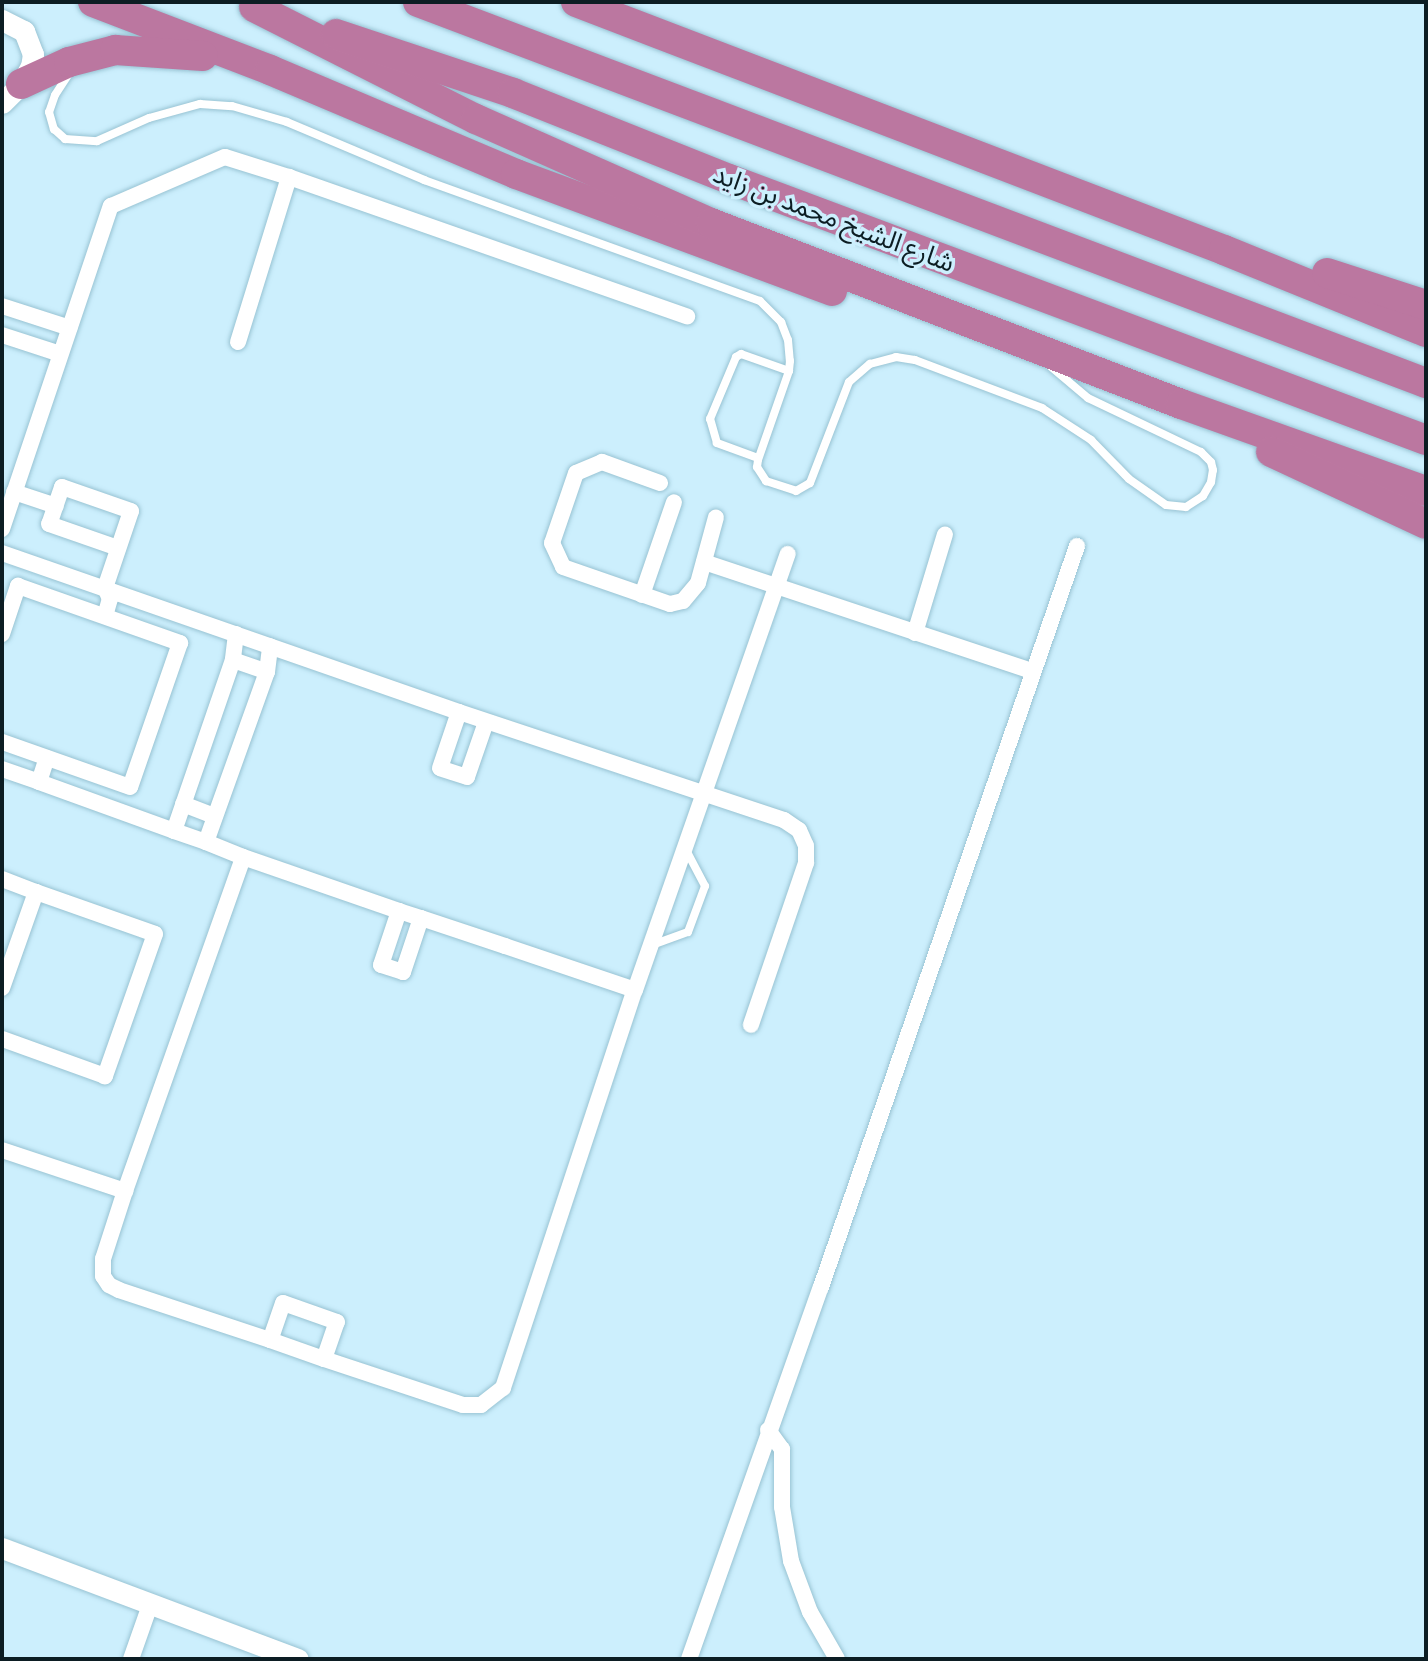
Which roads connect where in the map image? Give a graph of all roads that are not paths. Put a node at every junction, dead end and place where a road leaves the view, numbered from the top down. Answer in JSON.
{"nodes":[{"id":1,"x":93,"y":2,"type":"edge"},
{"id":2,"x":418,"y":2,"type":"edge"},
{"id":3,"x":576,"y":2,"type":"edge"},
{"id":4,"x":247,"y":4,"type":"edge"},
{"id":5,"x":2,"y":20,"type":"edge"},
{"id":6,"x":80,"y":58,"type":"junction"},
{"id":7,"x":244,"y":60,"type":"junction"},
{"id":8,"x":11,"y":93,"type":"edge"},
{"id":9,"x":289,"y":177,"type":"junction"},
{"id":10,"x":1224,"y":250,"type":"junction"},
{"id":11,"x":1426,"y":304,"type":"edge"},
{"id":12,"x":2,"y":306,"type":"edge"},
{"id":13,"x":940,"y":311,"type":"junction"},
{"id":14,"x":687,"y":316,"type":"dead end"},
{"id":15,"x":70,"y":328,"type":"junction"},
{"id":16,"x":1426,"y":332,"type":"edge"},
{"id":17,"x":2,"y":335,"type":"edge"},
{"id":18,"x":238,"y":342,"type":"dead end"},
{"id":19,"x":1036,"y":347,"type":"junction"},
{"id":20,"x":60,"y":354,"type":"junction"},
{"id":21,"x":789,"y":370,"type":"junction"},
{"id":22,"x":1426,"y":383,"type":"edge"},
{"id":23,"x":1181,"y":404,"type":"junction"},
{"id":24,"x":1426,"y":440,"type":"edge"},
{"id":25,"x":758,"y":458,"type":"junction"},
{"id":26,"x":660,"y":483,"type":"dead end"},
{"id":27,"x":1426,"y":491,"type":"edge"},
{"id":28,"x":14,"y":492,"type":"junction"},
{"id":29,"x":674,"y":502,"type":"dead end"},
{"id":30,"x":56,"y":506,"type":"junction"},
{"id":31,"x":716,"y":517,"type":"dead end"},
{"id":32,"x":1426,"y":523,"type":"edge"},
{"id":33,"x":2,"y":529,"type":"edge"},
{"id":34,"x":945,"y":534,"type":"dead end"},
{"id":35,"x":1077,"y":546,"type":"dead end"},
{"id":36,"x":118,"y":548,"type":"junction"},
{"id":37,"x":2,"y":552,"type":"edge"},
{"id":38,"x":788,"y":554,"type":"dead end"},
{"id":39,"x":704,"y":562,"type":"junction"},
{"id":40,"x":105,"y":587,"type":"junction"},
{"id":41,"x":777,"y":587,"type":"junction"},
{"id":42,"x":642,"y":595,"type":"junction"},
{"id":43,"x":105,"y":616,"type":"junction"},
{"id":44,"x":915,"y":633,"type":"junction"},
{"id":45,"x":2,"y":634,"type":"edge"},
{"id":46,"x":236,"y":634,"type":"junction"},
{"id":47,"x":270,"y":646,"type":"junction"},
{"id":48,"x":233,"y":660,"type":"junction"},
{"id":49,"x":1031,"y":671,"type":"junction"},
{"id":50,"x":267,"y":672,"type":"junction"},
{"id":51,"x":459,"y":712,"type":"junction"},
{"id":52,"x":486,"y":722,"type":"junction"},
{"id":53,"x":2,"y":742,"type":"edge"},
{"id":54,"x":47,"y":758,"type":"junction"},
{"id":55,"x":2,"y":769,"type":"edge"},
{"id":56,"x":39,"y":782,"type":"junction"},
{"id":57,"x":705,"y":794,"type":"junction"},
{"id":58,"x":183,"y":804,"type":"junction"},
{"id":59,"x":215,"y":816,"type":"junction"},
{"id":60,"x":174,"y":831,"type":"junction"},
{"id":61,"x":206,"y":842,"type":"junction"},
{"id":62,"x":685,"y":848,"type":"junction"},
{"id":63,"x":243,"y":857,"type":"junction"},
{"id":64,"x":2,"y":880,"type":"edge"},
{"id":65,"x":36,"y":892,"type":"junction"},
{"id":66,"x":399,"y":911,"type":"junction"},
{"id":67,"x":421,"y":918,"type":"junction"},
{"id":68,"x":651,"y":946,"type":"junction"},
{"id":69,"x":2,"y":988,"type":"edge"},
{"id":70,"x":635,"y":990,"type":"junction"},
{"id":71,"x":751,"y":1026,"type":"dead end"},
{"id":72,"x":2,"y":1039,"type":"edge"},
{"id":73,"x":2,"y":1150,"type":"edge"},
{"id":74,"x":125,"y":1191,"type":"junction"},
{"id":75,"x":270,"y":1340,"type":"junction"},
{"id":76,"x":324,"y":1359,"type":"junction"},
{"id":77,"x":768,"y":1430,"type":"junction"},
{"id":78,"x":2,"y":1548,"type":"edge"},
{"id":79,"x":150,"y":1605,"type":"junction"},
{"id":80,"x":131,"y":1659,"type":"edge"},
{"id":81,"x":298,"y":1659,"type":"edge"},
{"id":82,"x":689,"y":1659,"type":"edge"},
{"id":83,"x":837,"y":1659,"type":"edge"}],
"edges":[{"from":1,"to":7,"type":"highway"},
{"from":2,"to":22,"type":"highway","name":"شارع الشيخ محمد بن زايد"},
{"from":3,"to":10,"type":"highway"},
{"from":4,"to":13,"type":"highway"},
{"from":4,"to":24,"type":"highway","name":"شارع الشيخ محمد بن زايد"},
{"from":5,"to":8,"type":"street"},
{"from":6,"to":7,"type":"highway"},
{"from":6,"to":8,"type":"highway"},
{"from":6,"to":21,"type":"lane"},
{"from":7,"to":13,"type":"highway"},
{"from":9,"to":14,"type":"street"},
{"from":9,"to":15,"type":"street"},
{"from":9,"to":18,"type":"street"},
{"from":10,"to":11,"type":"highway"},
{"from":10,"to":16,"type":"highway"},
{"from":12,"to":15,"type":"street"},
{"from":13,"to":19,"type":"highway"},
{"from":15,"to":20,"type":"street"},
{"from":17,"to":20,"type":"street"},
{"from":19,"to":23,"type":"highway"},
{"from":19,"to":25,"type":"lane"},
{"from":20,"to":28,"type":"street"},
{"from":21,"to":25,"type":"lane"},
{"from":21,"to":25,"type":"lane"},
{"from":23,"to":27,"type":"highway"},
{"from":23,"to":32,"type":"highway"},
{"from":26,"to":42,"type":"street"},
{"from":28,"to":30,"type":"street"},
{"from":28,"to":33,"type":"street"},
{"from":29,"to":42,"type":"street"},
{"from":30,"to":36,"type":"street"},
{"from":30,"to":36,"type":"street"},
{"from":31,"to":39,"type":"street"},
{"from":34,"to":44,"type":"street"},
{"from":35,"to":49,"type":"street"},
{"from":36,"to":40,"type":"street"},
{"from":37,"to":40,"type":"street"},
{"from":38,"to":41,"type":"street"},
{"from":39,"to":41,"type":"street"},
{"from":39,"to":42,"type":"street"},
{"from":40,"to":43,"type":"street"},
{"from":40,"to":46,"type":"street"},
{"from":41,"to":44,"type":"street"},
{"from":41,"to":57,"type":"street"},
{"from":43,"to":45,"type":"street"},
{"from":43,"to":54,"type":"street"},
{"from":44,"to":49,"type":"street"},
{"from":46,"to":47,"type":"street"},
{"from":46,"to":48,"type":"street"},
{"from":47,"to":50,"type":"street"},
{"from":47,"to":51,"type":"street"},
{"from":48,"to":50,"type":"street"},
{"from":48,"to":58,"type":"street"},
{"from":49,"to":77,"type":"street"},
{"from":50,"to":59,"type":"street"},
{"from":51,"to":52,"type":"street"},
{"from":51,"to":52,"type":"street"},
{"from":52,"to":57,"type":"street"},
{"from":53,"to":54,"type":"street"},
{"from":54,"to":56,"type":"street"},
{"from":55,"to":56,"type":"street"},
{"from":56,"to":60,"type":"street"},
{"from":57,"to":62,"type":"street"},
{"from":57,"to":71,"type":"street"},
{"from":58,"to":59,"type":"street"},
{"from":58,"to":60,"type":"street"},
{"from":59,"to":61,"type":"street"},
{"from":60,"to":61,"type":"street"},
{"from":61,"to":63,"type":"street"},
{"from":62,"to":68,"type":"street"},
{"from":62,"to":68,"type":"lane"},
{"from":63,"to":66,"type":"street"},
{"from":63,"to":74,"type":"street"},
{"from":64,"to":65,"type":"street"},
{"from":65,"to":69,"type":"street"},
{"from":65,"to":72,"type":"street"},
{"from":66,"to":67,"type":"street"},
{"from":66,"to":67,"type":"street"},
{"from":67,"to":70,"type":"street"},
{"from":68,"to":70,"type":"street"},
{"from":70,"to":76,"type":"street"},
{"from":73,"to":74,"type":"street"},
{"from":74,"to":75,"type":"street"},
{"from":75,"to":76,"type":"street"},
{"from":75,"to":76,"type":"street"},
{"from":77,"to":82,"type":"street"},
{"from":77,"to":83,"type":"street"},
{"from":78,"to":79,"type":"street"},
{"from":79,"to":80,"type":"street"},
{"from":79,"to":81,"type":"street"}]}
